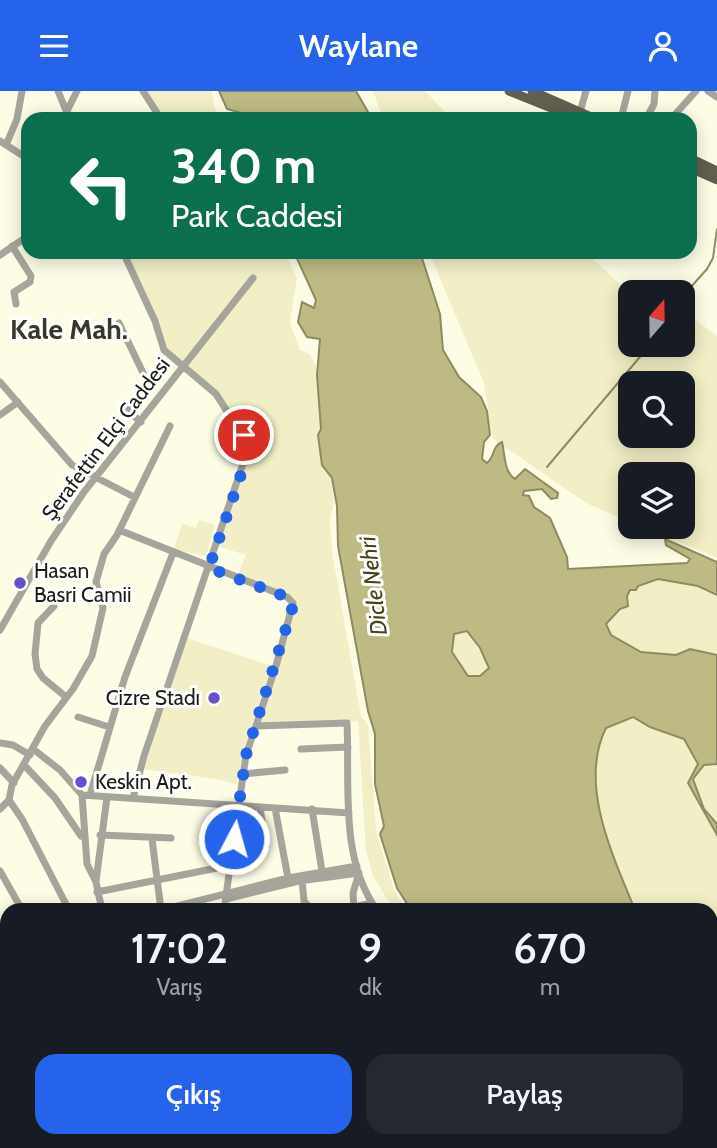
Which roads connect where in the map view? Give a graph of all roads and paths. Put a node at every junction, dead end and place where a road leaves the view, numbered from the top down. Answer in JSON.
{"nodes":[{"id":1,"x":22,"y":91,"type":"edge"},
{"id":2,"x":58,"y":91,"type":"edge"},
{"id":3,"x":77,"y":91,"type":"edge"},
{"id":4,"x":143,"y":91,"type":"edge"},
{"id":5,"x":509,"y":91,"type":"edge"},
{"id":6,"x":533,"y":91,"type":"edge"},
{"id":7,"x":586,"y":91,"type":"edge"},
{"id":8,"x":628,"y":91,"type":"edge"},
{"id":9,"x":655,"y":91,"type":"edge"},
{"id":10,"x":696,"y":91,"type":"edge"},
{"id":11,"x":708,"y":91,"type":"edge"},
{"id":12,"x":717,"y":97,"type":"edge"},
{"id":13,"x":64,"y":112,"type":"edge"},
{"id":14,"x":67,"y":112,"type":"edge"},
{"id":15,"x":154,"y":112,"type":"edge"},
{"id":16,"x":571,"y":112,"type":"edge"},
{"id":17,"x":574,"y":112,"type":"edge"},
{"id":18,"x":581,"y":112,"type":"edge"},
{"id":19,"x":623,"y":112,"type":"edge"},
{"id":20,"x":648,"y":112,"type":"edge"},
{"id":21,"x":677,"y":112,"type":"edge"},
{"id":22,"x":3,"y":143,"type":"edge"},
{"id":23,"x":21,"y":155,"type":"edge"},
{"id":24,"x":697,"y":161,"type":"edge"},
{"id":25,"x":697,"y":171,"type":"edge"},
{"id":26,"x":717,"y":171,"type":"edge"},
{"id":27,"x":717,"y":180,"type":"edge"},
{"id":28,"x":21,"y":240,"type":"edge"},
{"id":29,"x":12,"y":246,"type":"junction"},
{"id":30,"x":0,"y":255,"type":"edge"},
{"id":31,"x":126,"y":259,"type":"edge"},
{"id":32,"x":253,"y":278,"type":"dead end"},
{"id":33,"x":16,"y":304,"type":"dead end"},
{"id":34,"x":119,"y":323,"type":"dead end"},
{"id":35,"x":181,"y":368,"type":"junction"},
{"id":36,"x":0,"y":382,"type":"edge"},
{"id":37,"x":18,"y":403,"type":"junction"},
{"id":38,"x":0,"y":415,"type":"edge"},
{"id":39,"x":141,"y":422,"type":"junction"},
{"id":40,"x":170,"y":426,"type":"dead end"},
{"id":41,"x":94,"y":478,"type":"junction"},
{"id":42,"x":134,"y":497,"type":"junction"},
{"id":43,"x":119,"y":530,"type":"junction"},
{"id":44,"x":173,"y":553,"type":"junction"},
{"id":45,"x":209,"y":568,"type":"junction"},
{"id":46,"x":54,"y":605,"type":"dead end"},
{"id":47,"x":0,"y":630,"type":"edge"},
{"id":48,"x":66,"y":697,"type":"junction"},
{"id":49,"x":79,"y":717,"type":"dead end"},
{"id":50,"x":257,"y":726,"type":"junction"},
{"id":51,"x":108,"y":727,"type":"junction"},
{"id":52,"x":0,"y":743,"type":"edge"},
{"id":53,"x":348,"y":747,"type":"junction"},
{"id":54,"x":300,"y":749,"type":"dead end"},
{"id":55,"x":32,"y":752,"type":"junction"},
{"id":56,"x":25,"y":766,"type":"junction"},
{"id":57,"x":0,"y":768,"type":"edge"},
{"id":58,"x":285,"y":770,"type":"dead end"},
{"id":59,"x":242,"y":774,"type":"junction"},
{"id":60,"x":14,"y":783,"type":"junction"},
{"id":61,"x":86,"y":795,"type":"junction"},
{"id":62,"x":107,"y":797,"type":"junction"},
{"id":63,"x":133,"y":798,"type":"junction"},
{"id":64,"x":9,"y":800,"type":"junction"},
{"id":65,"x":238,"y":806,"type":"junction"},
{"id":66,"x":260,"y":808,"type":"junction"},
{"id":67,"x":275,"y":808,"type":"junction"},
{"id":68,"x":312,"y":809,"type":"junction"},
{"id":69,"x":0,"y":810,"type":"edge"},
{"id":70,"x":349,"y":813,"type":"junction"},
{"id":71,"x":100,"y":835,"type":"junction"},
{"id":72,"x":171,"y":838,"type":"dead end"},
{"id":73,"x":152,"y":839,"type":"junction"},
{"id":74,"x":84,"y":843,"type":"junction"},
{"id":75,"x":265,"y":846,"type":"dead end"},
{"id":76,"x":232,"y":865,"type":"junction"},
{"id":77,"x":358,"y":870,"type":"junction"},
{"id":78,"x":0,"y":871,"type":"edge"},
{"id":79,"x":322,"y":871,"type":"junction"},
{"id":80,"x":288,"y":878,"type":"junction"},
{"id":81,"x":302,"y":880,"type":"junction"},
{"id":82,"x":96,"y":882,"type":"junction"},
{"id":83,"x":157,"y":882,"type":"junction"},
{"id":84,"x":97,"y":892,"type":"junction"},
{"id":85,"x":226,"y":896,"type":"junction"},
{"id":86,"x":18,"y":903,"type":"edge"},
{"id":87,"x":65,"y":903,"type":"edge"},
{"id":88,"x":100,"y":903,"type":"edge"},
{"id":89,"x":160,"y":903,"type":"edge"},
{"id":90,"x":194,"y":903,"type":"edge"},
{"id":91,"x":225,"y":903,"type":"edge"},
{"id":92,"x":306,"y":903,"type":"edge"},
{"id":93,"x":355,"y":903,"type":"edge"},
{"id":94,"x":373,"y":903,"type":"edge"}],
"edges":[{"from":1,"to":22,"type":"street"},
{"from":2,"to":13,"type":"street"},
{"from":3,"to":14,"type":"street"},
{"from":4,"to":15,"type":"street"},
{"from":5,"to":16,"type":"main road"},
{"from":6,"to":17,"type":"main road"},
{"from":7,"to":18,"type":"street"},
{"from":8,"to":19,"type":"street"},
{"from":9,"to":20,"type":"street"},
{"from":10,"to":21,"type":"street"},
{"from":11,"to":12,"type":"street"},
{"from":22,"to":23,"type":"street"},
{"from":24,"to":26,"type":"main road"},
{"from":25,"to":27,"type":"main road"},
{"from":28,"to":29,"type":"street"},
{"from":29,"to":30,"type":"street"},
{"from":29,"to":33,"type":"street"},
{"from":31,"to":35,"type":"street"},
{"from":32,"to":35,"type":"street","name":"Şerafettin Elçi Caddesi"},
{"from":34,"to":39,"type":"street"},
{"from":35,"to":39,"type":"street","name":"Şerafettin Elçi Caddesi"},
{"from":35,"to":45,"type":"street"},
{"from":36,"to":37,"type":"street"},
{"from":37,"to":38,"type":"street"},
{"from":37,"to":41,"type":"street"},
{"from":39,"to":41,"type":"street","name":"Şerafettin Elçi Caddesi"},
{"from":40,"to":42,"type":"street"},
{"from":41,"to":42,"type":"street"},
{"from":41,"to":47,"type":"street","name":"Şerafettin Elçi Caddesi"},
{"from":42,"to":43,"type":"street"},
{"from":43,"to":44,"type":"street"},
{"from":43,"to":48,"type":"street"},
{"from":44,"to":45,"type":"street"},
{"from":44,"to":51,"type":"street"},
{"from":45,"to":50,"type":"street"},
{"from":45,"to":63,"type":"street"},
{"from":46,"to":48,"type":"street"},
{"from":48,"to":55,"type":"street"},
{"from":49,"to":51,"type":"street"},
{"from":50,"to":53,"type":"street"},
{"from":50,"to":59,"type":"street"},
{"from":51,"to":61,"type":"street"},
{"from":52,"to":55,"type":"street"},
{"from":53,"to":54,"type":"street"},
{"from":53,"to":70,"type":"street"},
{"from":55,"to":56,"type":"street"},
{"from":55,"to":61,"type":"street"},
{"from":56,"to":60,"type":"street"},
{"from":56,"to":74,"type":"street"},
{"from":57,"to":60,"type":"street"},
{"from":58,"to":59,"type":"street"},
{"from":59,"to":65,"type":"street"},
{"from":60,"to":64,"type":"street"},
{"from":61,"to":62,"type":"street"},
{"from":61,"to":74,"type":"street"},
{"from":62,"to":63,"type":"street"},
{"from":62,"to":71,"type":"street"},
{"from":63,"to":65,"type":"street"},
{"from":64,"to":69,"type":"street"},
{"from":64,"to":87,"type":"street"},
{"from":65,"to":66,"type":"street"},
{"from":65,"to":76,"type":"street"},
{"from":66,"to":67,"type":"street"},
{"from":66,"to":75,"type":"street"},
{"from":67,"to":68,"type":"street"},
{"from":67,"to":80,"type":"street"},
{"from":68,"to":70,"type":"street"},
{"from":68,"to":79,"type":"street"},
{"from":70,"to":77,"type":"street"},
{"from":71,"to":73,"type":"street"},
{"from":71,"to":82,"type":"street"},
{"from":72,"to":73,"type":"street"},
{"from":73,"to":83,"type":"street"},
{"from":74,"to":82,"type":"street"},
{"from":76,"to":83,"type":"street"},
{"from":76,"to":85,"type":"street"},
{"from":77,"to":79,"type":"street"},
{"from":77,"to":81,"type":"street"},
{"from":77,"to":93,"type":"street"},
{"from":77,"to":94,"type":"street"},
{"from":78,"to":86,"type":"street"},
{"from":79,"to":80,"type":"street"},
{"from":80,"to":85,"type":"street"},
{"from":81,"to":85,"type":"street"},
{"from":81,"to":92,"type":"street"},
{"from":82,"to":84,"type":"street"},
{"from":83,"to":84,"type":"street"},
{"from":83,"to":89,"type":"street"},
{"from":84,"to":88,"type":"street"},
{"from":85,"to":90,"type":"street"},
{"from":85,"to":91,"type":"street"}]}
